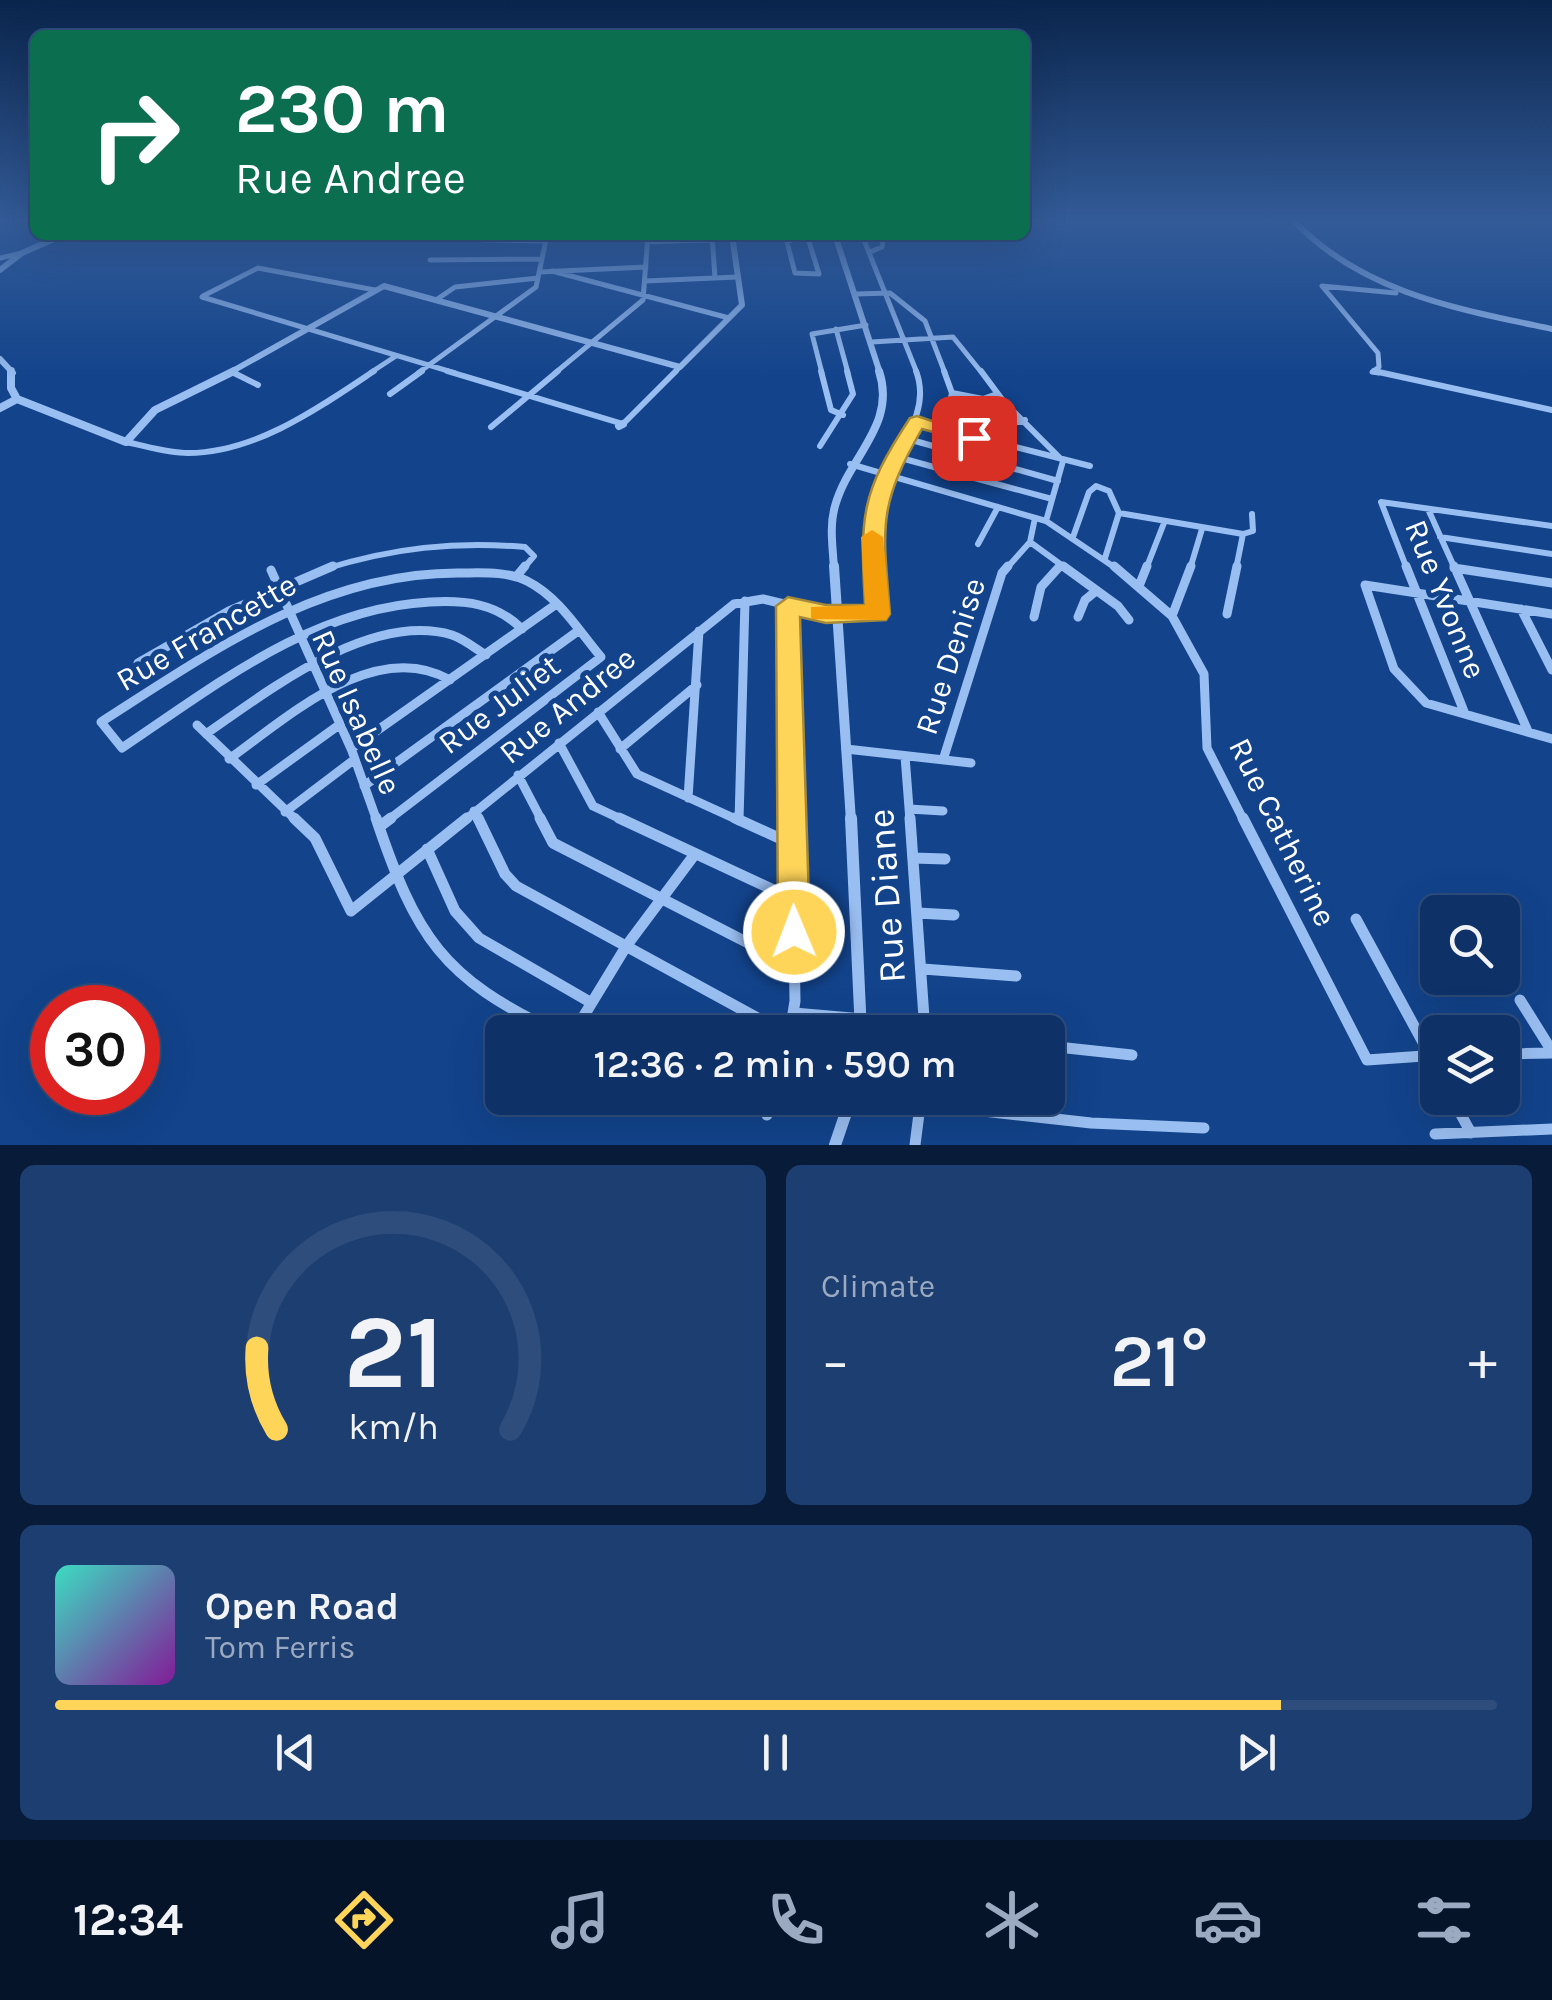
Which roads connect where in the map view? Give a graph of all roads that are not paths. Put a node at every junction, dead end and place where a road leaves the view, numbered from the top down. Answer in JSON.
{"nodes":[{"id":1,"x":245,"y":274,"type":"edge"},
{"id":2,"x":292,"y":274,"type":"edge"},
{"id":3,"x":564,"y":274,"type":"edge"},
{"id":4,"x":645,"y":274,"type":"edge"},
{"id":5,"x":715,"y":274,"type":"edge"},
{"id":6,"x":849,"y":274,"type":"edge"},
{"id":7,"x":879,"y":274,"type":"edge"},
{"id":8,"x":1366,"y":274,"type":"edge"},
{"id":9,"x":538,"y":275,"type":"joint"},
{"id":10,"x":737,"y":277,"type":"joint"},
{"id":11,"x":715,"y":278,"type":"junction"},
{"id":12,"x":645,"y":281,"type":"junction"},
{"id":13,"x":375,"y":290,"type":"junction"},
{"id":14,"x":886,"y":292,"type":"junction"},
{"id":15,"x":1396,"y":293,"type":"junction"},
{"id":16,"x":856,"y":294,"type":"junction"},
{"id":17,"x":644,"y":297,"type":"junction"},
{"id":18,"x":436,"y":300,"type":"junction"},
{"id":19,"x":496,"y":316,"type":"junction"},
{"id":20,"x":729,"y":318,"type":"junction"},
{"id":21,"x":866,"y":324,"type":"junction"},
{"id":22,"x":310,"y":329,"type":"junction"},
{"id":23,"x":1552,"y":329,"type":"edge"},
{"id":24,"x":836,"y":330,"type":"junction"},
{"id":25,"x":932,"y":338,"type":"junction"},
{"id":26,"x":903,"y":340,"type":"junction"},
{"id":27,"x":872,"y":342,"type":"junction"},
{"id":28,"x":592,"y":343,"type":"junction"},
{"id":29,"x":397,"y":355,"type":"junction"},
{"id":30,"x":0,"y":359,"type":"edge"},
{"id":31,"x":429,"y":365,"type":"junction"},
{"id":32,"x":680,"y":367,"type":"junction"},
{"id":33,"x":232,"y":372,"type":"junction"},
{"id":34,"x":258,"y":386,"type":"dead end"},
{"id":35,"x":952,"y":393,"type":"junction"},
{"id":36,"x":390,"y":394,"type":"dead end"},
{"id":37,"x":997,"y":394,"type":"junction"},
{"id":38,"x":530,"y":396,"type":"junction"},
{"id":39,"x":17,"y":398,"type":"junction"},
{"id":40,"x":0,"y":408,"type":"edge"},
{"id":41,"x":949,"y":409,"type":"junction"},
{"id":42,"x":1552,"y":410,"type":"edge"},
{"id":43,"x":843,"y":415,"type":"junction"},
{"id":44,"x":1025,"y":420,"type":"junction"},
{"id":45,"x":917,"y":422,"type":"junction"},
{"id":46,"x":491,"y":427,"type":"dead end"},
{"id":47,"x":944,"y":430,"type":"junction"},
{"id":48,"x":908,"y":438,"type":"junction"},
{"id":49,"x":126,"y":442,"type":"junction"},
{"id":50,"x":820,"y":446,"type":"dead end"},
{"id":51,"x":896,"y":457,"type":"junction"},
{"id":52,"x":1062,"y":462,"type":"junction"},
{"id":53,"x":850,"y":464,"type":"junction"},
{"id":54,"x":1090,"y":466,"type":"dead end"},
{"id":55,"x":886,"y":474,"type":"junction"},
{"id":56,"x":1058,"y":481,"type":"junction"},
{"id":57,"x":1052,"y":499,"type":"junction"},
{"id":58,"x":998,"y":507,"type":"junction"},
{"id":59,"x":1428,"y":509,"type":"junction"},
{"id":60,"x":1119,"y":513,"type":"junction"},
{"id":61,"x":1252,"y":514,"type":"dead end"},
{"id":62,"x":1041,"y":520,"type":"junction"},
{"id":63,"x":1164,"y":523,"type":"junction"},
{"id":64,"x":1552,"y":526,"type":"edge"},
{"id":65,"x":1202,"y":528,"type":"junction"},
{"id":66,"x":1243,"y":534,"type":"junction"},
{"id":67,"x":1073,"y":537,"type":"junction"},
{"id":68,"x":1440,"y":537,"type":"junction"},
{"id":69,"x":1030,"y":542,"type":"junction"},
{"id":70,"x":978,"y":544,"type":"dead end"},
{"id":71,"x":1552,"y":554,"type":"edge"},
{"id":72,"x":1105,"y":558,"type":"junction"},
{"id":73,"x":1061,"y":565,"type":"junction"},
{"id":74,"x":1454,"y":568,"type":"junction"},
{"id":75,"x":271,"y":570,"type":"dead end"},
{"id":76,"x":516,"y":577,"type":"junction"},
{"id":77,"x":1552,"y":583,"type":"edge"},
{"id":78,"x":277,"y":586,"type":"junction"},
{"id":79,"x":1140,"y":586,"type":"junction"},
{"id":80,"x":1096,"y":590,"type":"junction"},
{"id":81,"x":1416,"y":593,"type":"junction"},
{"id":82,"x":745,"y":601,"type":"junction"},
{"id":83,"x":1469,"y":601,"type":"junction"},
{"id":84,"x":555,"y":606,"type":"junction"},
{"id":85,"x":788,"y":606,"type":"junction"},
{"id":86,"x":1521,"y":609,"type":"junction"},
{"id":87,"x":286,"y":610,"type":"junction"},
{"id":88,"x":836,"y":614,"type":"junction"},
{"id":89,"x":1227,"y":614,"type":"dead end"},
{"id":90,"x":1552,"y":614,"type":"edge"},
{"id":91,"x":1172,"y":616,"type":"junction"},
{"id":92,"x":1034,"y":617,"type":"dead end"},
{"id":93,"x":1078,"y":617,"type":"dead end"},
{"id":94,"x":1129,"y":620,"type":"dead end"},
{"id":95,"x":522,"y":629,"type":"junction"},
{"id":96,"x":578,"y":631,"type":"junction"},
{"id":97,"x":699,"y":632,"type":"junction"},
{"id":98,"x":297,"y":639,"type":"junction"},
{"id":99,"x":486,"y":655,"type":"junction"},
{"id":100,"x":138,"y":663,"type":"dead end"},
{"id":101,"x":309,"y":666,"type":"junction"},
{"id":102,"x":1552,"y":670,"type":"edge"},
{"id":103,"x":450,"y":680,"type":"junction"},
{"id":104,"x":698,"y":685,"type":"junction"},
{"id":105,"x":324,"y":695,"type":"junction"},
{"id":106,"x":598,"y":712,"type":"junction"},
{"id":107,"x":1465,"y":714,"type":"junction"},
{"id":108,"x":197,"y":725,"type":"dead end"},
{"id":109,"x":339,"y":725,"type":"junction"},
{"id":110,"x":1528,"y":730,"type":"junction"},
{"id":111,"x":206,"y":734,"type":"junction"},
{"id":112,"x":1552,"y":739,"type":"edge"},
{"id":113,"x":559,"y":743,"type":"junction"},
{"id":114,"x":620,"y":749,"type":"junction"},
{"id":115,"x":846,"y":749,"type":"junction"},
{"id":116,"x":353,"y":754,"type":"junction"},
{"id":117,"x":905,"y":756,"type":"junction"},
{"id":118,"x":229,"y":759,"type":"junction"},
{"id":119,"x":943,"y":760,"type":"junction"},
{"id":120,"x":970,"y":763,"type":"dead end"},
{"id":121,"x":518,"y":776,"type":"junction"},
{"id":122,"x":256,"y":784,"type":"junction"},
{"id":123,"x":364,"y":786,"type":"junction"},
{"id":124,"x":688,"y":798,"type":"junction"},
{"id":125,"x":909,"y":809,"type":"junction"},
{"id":126,"x":943,"y":811,"type":"dead end"},
{"id":127,"x":285,"y":812,"type":"junction"},
{"id":128,"x":474,"y":812,"type":"junction"},
{"id":129,"x":738,"y":820,"type":"junction"},
{"id":130,"x":379,"y":827,"type":"junction"},
{"id":131,"x":792,"y":844,"type":"junction"},
{"id":132,"x":427,"y":849,"type":"junction"},
{"id":133,"x":694,"y":854,"type":"junction"},
{"id":134,"x":914,"y":858,"type":"junction"},
{"id":135,"x":946,"y":858,"type":"dead end"},
{"id":136,"x":398,"y":872,"type":"junction"},
{"id":137,"x":793,"y":898,"type":"junction"},
{"id":138,"x":661,"y":900,"type":"junction"},
{"id":139,"x":918,"y":913,"type":"junction"},
{"id":140,"x":954,"y":915,"type":"dead end"},
{"id":141,"x":1356,"y":919,"type":"dead end"},
{"id":142,"x":626,"y":945,"type":"junction"},
{"id":143,"x":795,"y":967,"type":"junction"},
{"id":144,"x":923,"y":968,"type":"junction"},
{"id":145,"x":1016,"y":976,"type":"dead end"},
{"id":146,"x":1520,"y":1000,"type":"dead end"},
{"id":147,"x":590,"y":1002,"type":"junction"},
{"id":148,"x":794,"y":1014,"type":"joint"},
{"id":149,"x":522,"y":1015,"type":"edge"},
{"id":150,"x":587,"y":1015,"type":"edge"},
{"id":151,"x":755,"y":1015,"type":"edge"},
{"id":152,"x":800,"y":1015,"type":"edge"},
{"id":153,"x":861,"y":1015,"type":"edge"},
{"id":154,"x":924,"y":1015,"type":"edge"},
{"id":155,"x":1420,"y":1031,"type":"edge"},
{"id":156,"x":1065,"y":1048,"type":"edge"},
{"id":157,"x":1552,"y":1052,"type":"edge"},
{"id":158,"x":1520,"y":1053,"type":"edge"},
{"id":159,"x":1132,"y":1055,"type":"dead end"},
{"id":160,"x":1420,"y":1056,"type":"edge"},
{"id":161,"x":846,"y":1115,"type":"edge"},
{"id":162,"x":919,"y":1115,"type":"edge"},
{"id":163,"x":1031,"y":1115,"type":"edge"},
{"id":164,"x":1462,"y":1115,"type":"edge"},
{"id":165,"x":1204,"y":1128,"type":"dead end"},
{"id":166,"x":1552,"y":1129,"type":"edge"},
{"id":167,"x":1472,"y":1132,"type":"junction"},
{"id":168,"x":1435,"y":1134,"type":"dead end"},
{"id":169,"x":836,"y":1145,"type":"edge"},
{"id":170,"x":915,"y":1145,"type":"edge"}],
"edges":[{"from":1,"to":22,"type":"street"},
{"from":2,"to":13,"type":"street"},
{"from":3,"to":17,"type":"street"},
{"from":4,"to":12,"type":"street"},
{"from":5,"to":11,"type":"street"},
{"from":6,"to":16,"type":"street"},
{"from":7,"to":14,"type":"street"},
{"from":8,"to":15,"type":"street"},
{"from":9,"to":18,"type":"street"},
{"from":9,"to":19,"type":"street"},
{"from":10,"to":11,"type":"street"},
{"from":10,"to":20,"type":"street"},
{"from":11,"to":12,"type":"street"},
{"from":12,"to":17,"type":"street"},
{"from":13,"to":18,"type":"street"},
{"from":13,"to":22,"type":"street"},
{"from":14,"to":16,"type":"street"},
{"from":14,"to":25,"type":"street"},
{"from":14,"to":26,"type":"street"},
{"from":15,"to":23,"type":"street"},
{"from":15,"to":42,"type":"street"},
{"from":16,"to":21,"type":"street"},
{"from":17,"to":20,"type":"street"},
{"from":17,"to":28,"type":"street"},
{"from":18,"to":19,"type":"street"},
{"from":19,"to":28,"type":"street"},
{"from":19,"to":31,"type":"street"},
{"from":20,"to":32,"type":"street"},
{"from":21,"to":24,"type":"street"},
{"from":21,"to":27,"type":"street"},
{"from":22,"to":29,"type":"street"},
{"from":22,"to":33,"type":"street"},
{"from":24,"to":43,"type":"street"},
{"from":24,"to":43,"type":"street"},
{"from":25,"to":26,"type":"street"},
{"from":25,"to":35,"type":"street"},
{"from":25,"to":37,"type":"street"},
{"from":26,"to":27,"type":"street"},
{"from":26,"to":45,"type":"street"},
{"from":27,"to":53,"type":"street"},
{"from":28,"to":32,"type":"street"},
{"from":28,"to":38,"type":"street"},
{"from":29,"to":31,"type":"street"},
{"from":29,"to":49,"type":"street"},
{"from":30,"to":39,"type":"street"},
{"from":31,"to":36,"type":"street"},
{"from":31,"to":38,"type":"street"},
{"from":32,"to":38,"type":"street"},
{"from":33,"to":34,"type":"street"},
{"from":33,"to":49,"type":"street"},
{"from":35,"to":37,"type":"street"},
{"from":35,"to":41,"type":"street"},
{"from":37,"to":44,"type":"street"},
{"from":38,"to":46,"type":"street"},
{"from":39,"to":40,"type":"street"},
{"from":39,"to":49,"type":"street"},
{"from":41,"to":44,"type":"street"},
{"from":41,"to":47,"type":"street"},
{"from":43,"to":50,"type":"street"},
{"from":44,"to":52,"type":"street"},
{"from":45,"to":47,"type":"street"},
{"from":45,"to":48,"type":"street"},
{"from":47,"to":52,"type":"street"},
{"from":48,"to":51,"type":"street"},
{"from":48,"to":56,"type":"street"},
{"from":51,"to":55,"type":"street"},
{"from":51,"to":57,"type":"street"},
{"from":52,"to":54,"type":"street"},
{"from":52,"to":56,"type":"street","name":"Rue Denise"},
{"from":53,"to":55,"type":"street","name":"Rue Catherine"},
{"from":53,"to":88,"type":"street"},
{"from":55,"to":58,"type":"street","name":"Rue Catherine"},
{"from":55,"to":88,"type":"street"},
{"from":56,"to":57,"type":"street","name":"Rue Denise"},
{"from":57,"to":62,"type":"street","name":"Rue Denise"},
{"from":58,"to":62,"type":"street","name":"Rue Catherine"},
{"from":58,"to":70,"type":"street"},
{"from":59,"to":64,"type":"street"},
{"from":59,"to":68,"type":"street"},
{"from":59,"to":81,"type":"street","name":"Rue Yvonne"},
{"from":60,"to":63,"type":"street"},
{"from":60,"to":67,"type":"street"},
{"from":60,"to":72,"type":"street"},
{"from":61,"to":66,"type":"street"},
{"from":62,"to":67,"type":"street","name":"Rue Catherine"},
{"from":62,"to":69,"type":"street","name":"Rue Denise"},
{"from":63,"to":65,"type":"street"},
{"from":63,"to":79,"type":"street"},
{"from":65,"to":66,"type":"street"},
{"from":65,"to":91,"type":"street"},
{"from":66,"to":89,"type":"street"},
{"from":67,"to":72,"type":"street","name":"Rue Catherine"},
{"from":68,"to":71,"type":"street"},
{"from":68,"to":74,"type":"street"},
{"from":69,"to":73,"type":"street"},
{"from":69,"to":119,"type":"street","name":"Rue Denise"},
{"from":72,"to":79,"type":"street","name":"Rue Catherine"},
{"from":73,"to":80,"type":"street"},
{"from":73,"to":92,"type":"street"},
{"from":74,"to":77,"type":"street"},
{"from":74,"to":83,"type":"street"},
{"from":75,"to":78,"type":"street","name":"Rue Isabelle"},
{"from":76,"to":78,"type":"street"},
{"from":76,"to":84,"type":"street"},
{"from":76,"to":87,"type":"street","name":"Rue Francette"},
{"from":78,"to":87,"type":"street","name":"Rue Isabelle"},
{"from":78,"to":100,"type":"street"},
{"from":79,"to":91,"type":"street","name":"Rue Catherine"},
{"from":80,"to":93,"type":"street"},
{"from":80,"to":94,"type":"street"},
{"from":81,"to":83,"type":"street"},
{"from":81,"to":107,"type":"street","name":"Rue Yvonne"},
{"from":81,"to":107,"type":"street"},
{"from":82,"to":85,"type":"street"},
{"from":82,"to":97,"type":"street","name":"Rue Andree"},
{"from":82,"to":129,"type":"street"},
{"from":83,"to":86,"type":"street"},
{"from":83,"to":110,"type":"street"},
{"from":84,"to":95,"type":"street"},
{"from":84,"to":96,"type":"street"},
{"from":85,"to":88,"type":"street"},
{"from":85,"to":131,"type":"street"},
{"from":86,"to":90,"type":"street"},
{"from":86,"to":102,"type":"street"},
{"from":87,"to":98,"type":"street","name":"Rue Isabelle"},
{"from":87,"to":98,"type":"street","name":"Rue Francette"},
{"from":88,"to":115,"type":"street"},
{"from":91,"to":160,"type":"street","name":"Rue Catherine"},
{"from":95,"to":98,"type":"street"},
{"from":95,"to":99,"type":"street"},
{"from":96,"to":123,"type":"street"},
{"from":96,"to":130,"type":"street","name":"Rue Juliet"},
{"from":97,"to":104,"type":"street"},
{"from":97,"to":106,"type":"street","name":"Rue Andree"},
{"from":98,"to":101,"type":"street","name":"Rue Isabelle"},
{"from":99,"to":101,"type":"street"},
{"from":99,"to":103,"type":"street"},
{"from":101,"to":105,"type":"street","name":"Rue Isabelle"},
{"from":101,"to":111,"type":"street"},
{"from":103,"to":105,"type":"street"},
{"from":103,"to":116,"type":"street"},
{"from":104,"to":114,"type":"street"},
{"from":104,"to":124,"type":"street"},
{"from":105,"to":109,"type":"street","name":"Rue Isabelle"},
{"from":105,"to":118,"type":"street"},
{"from":106,"to":113,"type":"street","name":"Rue Andree"},
{"from":106,"to":114,"type":"street"},
{"from":107,"to":110,"type":"street"},
{"from":108,"to":111,"type":"street"},
{"from":109,"to":116,"type":"street","name":"Rue Isabelle"},
{"from":109,"to":122,"type":"street"},
{"from":110,"to":112,"type":"street"},
{"from":111,"to":118,"type":"street"},
{"from":113,"to":121,"type":"street","name":"Rue Andree"},
{"from":113,"to":133,"type":"street"},
{"from":114,"to":124,"type":"street"},
{"from":115,"to":117,"type":"street"},
{"from":115,"to":153,"type":"street"},
{"from":116,"to":123,"type":"street","name":"Rue Isabelle"},
{"from":116,"to":127,"type":"street"},
{"from":117,"to":119,"type":"street"},
{"from":117,"to":125,"type":"street","name":"Rue Diane"},
{"from":118,"to":122,"type":"street"},
{"from":119,"to":120,"type":"street"},
{"from":121,"to":128,"type":"street","name":"Rue Andree"},
{"from":121,"to":138,"type":"street"},
{"from":122,"to":127,"type":"street"},
{"from":123,"to":130,"type":"street","name":"Rue Isabelle"},
{"from":124,"to":129,"type":"street"},
{"from":125,"to":126,"type":"street"},
{"from":125,"to":134,"type":"street","name":"Rue Diane"},
{"from":127,"to":136,"type":"street","name":"Rue Andree"},
{"from":128,"to":132,"type":"street","name":"Rue Andree"},
{"from":128,"to":142,"type":"street"},
{"from":129,"to":131,"type":"street"},
{"from":130,"to":136,"type":"street","name":"Rue Isabelle"},
{"from":131,"to":137,"type":"street"},
{"from":132,"to":136,"type":"street","name":"Rue Andree"},
{"from":132,"to":147,"type":"street"},
{"from":133,"to":137,"type":"street"},
{"from":133,"to":138,"type":"street"},
{"from":134,"to":135,"type":"street"},
{"from":134,"to":139,"type":"street","name":"Rue Diane"},
{"from":136,"to":149,"type":"street","name":"Rue Isabelle"},
{"from":137,"to":143,"type":"street"},
{"from":138,"to":142,"type":"street"},
{"from":138,"to":143,"type":"street"},
{"from":139,"to":140,"type":"street"},
{"from":139,"to":144,"type":"street","name":"Rue Diane"},
{"from":141,"to":155,"type":"street"},
{"from":142,"to":147,"type":"street"},
{"from":142,"to":151,"type":"street"},
{"from":143,"to":148,"type":"street"},
{"from":144,"to":145,"type":"street"},
{"from":144,"to":154,"type":"street","name":"Rue Diane"},
{"from":146,"to":157,"type":"street"},
{"from":147,"to":150,"type":"street"},
{"from":148,"to":152,"type":"street"},
{"from":156,"to":159,"type":"street"},
{"from":157,"to":158,"type":"street"},
{"from":161,"to":169,"type":"street"},
{"from":162,"to":170,"type":"street"},
{"from":163,"to":165,"type":"street"},
{"from":164,"to":167,"type":"street"},
{"from":166,"to":167,"type":"street"},
{"from":167,"to":168,"type":"street"}]}
